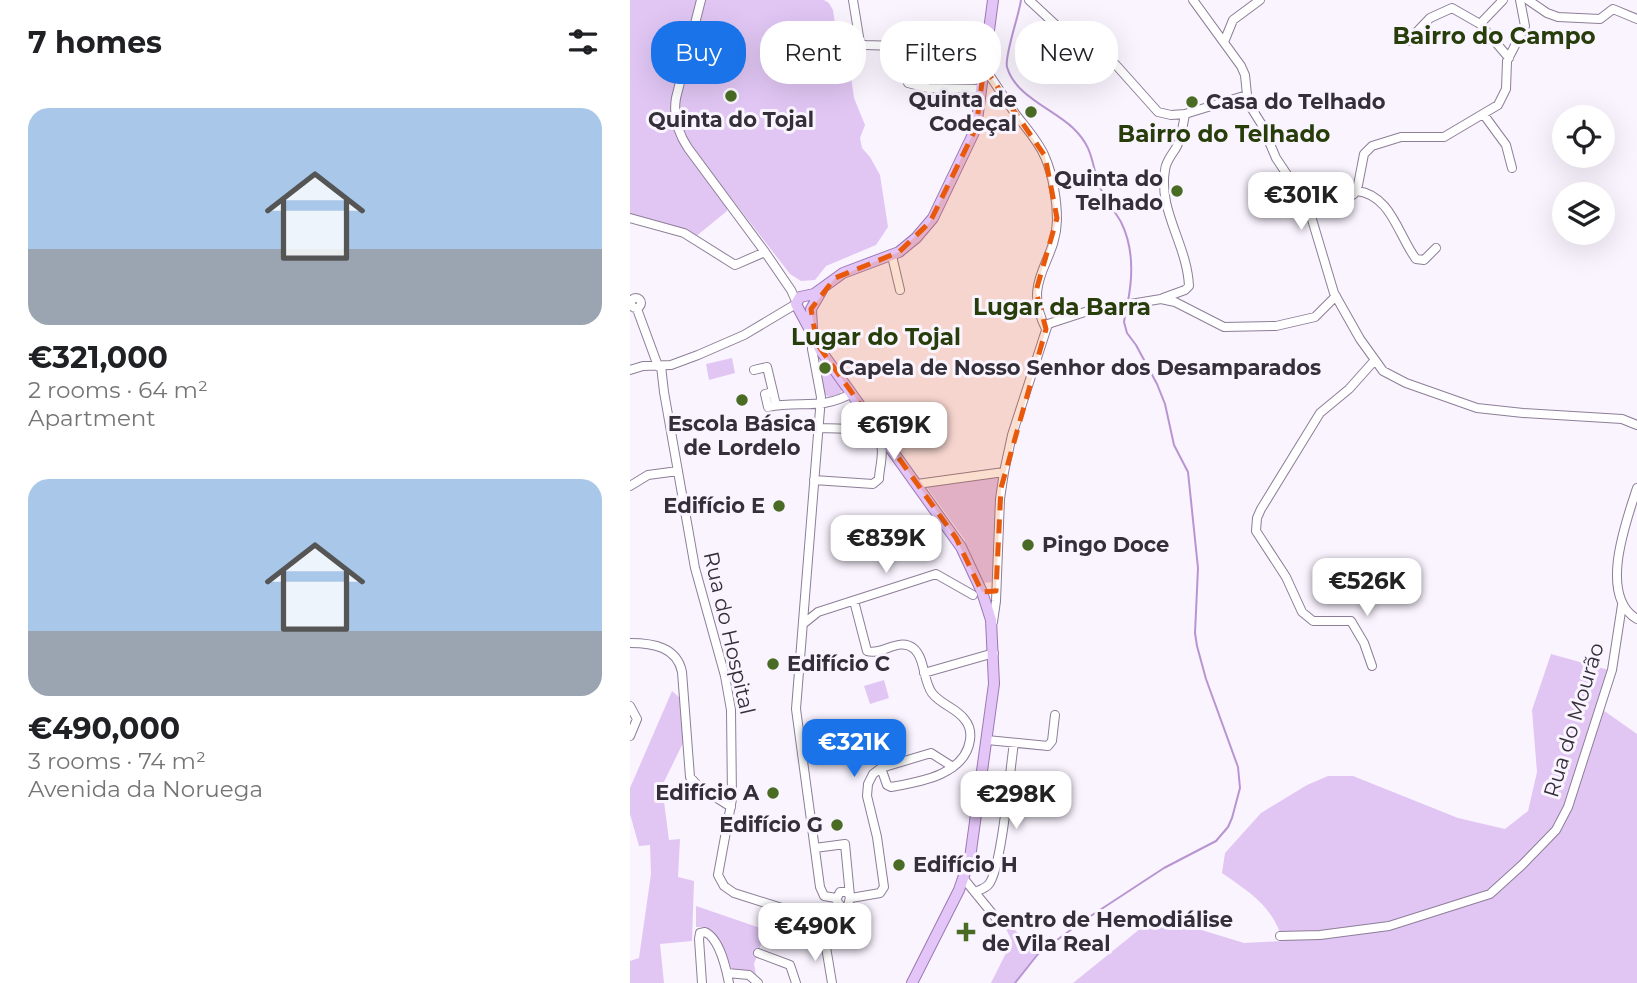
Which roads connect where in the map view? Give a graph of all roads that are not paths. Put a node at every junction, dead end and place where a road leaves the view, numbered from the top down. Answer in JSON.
{"nodes":[{"id":1,"x":701,"y":0,"type":"edge"},
{"id":2,"x":853,"y":0,"type":"edge"},
{"id":3,"x":993,"y":0,"type":"edge"},
{"id":4,"x":1029,"y":0,"type":"edge"},
{"id":5,"x":1193,"y":0,"type":"edge"},
{"id":6,"x":1260,"y":0,"type":"edge"},
{"id":7,"x":1503,"y":0,"type":"edge"},
{"id":8,"x":1520,"y":0,"type":"edge"},
{"id":9,"x":1528,"y":0,"type":"edge"},
{"id":10,"x":1637,"y":19,"type":"edge"},
{"id":11,"x":990,"y":21,"type":"edge"},
{"id":12,"x":1480,"y":24,"type":"junction"},
{"id":13,"x":1408,"y":41,"type":"dead end"},
{"id":14,"x":1224,"y":42,"type":"junction"},
{"id":15,"x":1509,"y":58,"type":"junction"},
{"id":16,"x":982,"y":84,"type":"edge"},
{"id":17,"x":996,"y":84,"type":"edge"},
{"id":18,"x":982,"y":89,"type":"junction"},
{"id":19,"x":1247,"y":95,"type":"junction"},
{"id":20,"x":1185,"y":114,"type":"junction"},
{"id":21,"x":1484,"y":115,"type":"junction"},
{"id":22,"x":1512,"y":168,"type":"dead end"},
{"id":23,"x":1357,"y":191,"type":"junction"},
{"id":24,"x":1311,"y":213,"type":"junction"},
{"id":25,"x":630,"y":218,"type":"edge"},
{"id":26,"x":1436,"y":248,"type":"dead end"},
{"id":27,"x":765,"y":252,"type":"junction"},
{"id":28,"x":892,"y":256,"type":"junction"},
{"id":29,"x":900,"y":290,"type":"dead end"},
{"id":30,"x":1336,"y":296,"type":"junction"},
{"id":31,"x":1161,"y":299,"type":"junction"},
{"id":32,"x":804,"y":304,"type":"junction"},
{"id":33,"x":637,"y":309,"type":"dead end"},
{"id":34,"x":1046,"y":329,"type":"junction"},
{"id":35,"x":813,"y":335,"type":"junction"},
{"id":36,"x":1374,"y":361,"type":"junction"},
{"id":37,"x":659,"y":366,"type":"junction"},
{"id":38,"x":630,"y":370,"type":"edge"},
{"id":39,"x":754,"y":370,"type":"dead end"},
{"id":40,"x":852,"y":393,"type":"junction"},
{"id":41,"x":820,"y":404,"type":"junction"},
{"id":42,"x":1637,"y":425,"type":"edge"},
{"id":43,"x":818,"y":428,"type":"junction"},
{"id":44,"x":678,"y":471,"type":"junction"},
{"id":45,"x":1004,"y":472,"type":"junction"},
{"id":46,"x":814,"y":481,"type":"junction"},
{"id":47,"x":917,"y":484,"type":"junction"},
{"id":48,"x":630,"y":486,"type":"edge"},
{"id":49,"x":1637,"y":488,"type":"edge"},
{"id":50,"x":996,"y":594,"type":"junction"},
{"id":51,"x":979,"y":595,"type":"junction"},
{"id":52,"x":854,"y":601,"type":"junction"},
{"id":53,"x":1622,"y":605,"type":"junction"},
{"id":54,"x":1637,"y":619,"type":"edge"},
{"id":55,"x":803,"y":624,"type":"junction"},
{"id":56,"x":992,"y":626,"type":"junction"},
{"id":57,"x":630,"y":643,"type":"edge"},
{"id":58,"x":994,"y":653,"type":"junction"},
{"id":59,"x":1372,"y":666,"type":"dead end"},
{"id":60,"x":924,"y":673,"type":"junction"},
{"id":61,"x":630,"y":706,"type":"edge"},
{"id":62,"x":1055,"y":715,"type":"dead end"},
{"id":63,"x":630,"y":736,"type":"edge"},
{"id":64,"x":987,"y":740,"type":"junction"},
{"id":65,"x":1013,"y":743,"type":"junction"},
{"id":66,"x":953,"y":767,"type":"junction"},
{"id":67,"x":881,"y":768,"type":"junction"},
{"id":68,"x":731,"y":807,"type":"junction"},
{"id":69,"x":815,"y":848,"type":"junction"},
{"id":70,"x":964,"y":879,"type":"junction"},
{"id":71,"x":975,"y":892,"type":"junction"},
{"id":72,"x":845,"y":900,"type":"junction"},
{"id":73,"x":1000,"y":923,"type":"dead end"},
{"id":74,"x":828,"y":925,"type":"junction"},
{"id":75,"x":1280,"y":936,"type":"dead end"},
{"id":76,"x":758,"y":953,"type":"dead end"},
{"id":77,"x":727,"y":973,"type":"junction"},
{"id":78,"x":702,"y":983,"type":"edge"},
{"id":79,"x":729,"y":983,"type":"edge"},
{"id":80,"x":758,"y":983,"type":"edge"},
{"id":81,"x":796,"y":983,"type":"edge"},
{"id":82,"x":832,"y":983,"type":"edge"},
{"id":83,"x":912,"y":983,"type":"edge"}],
"edges":[{"from":1,"to":27,"type":"street"},
{"from":2,"to":18,"type":"street"},
{"from":3,"to":11,"type":"main road"},
{"from":4,"to":20,"type":"street"},
{"from":5,"to":14,"type":"street"},
{"from":6,"to":14,"type":"street"},
{"from":7,"to":12,"type":"street"},
{"from":8,"to":15,"type":"street"},
{"from":9,"to":10,"type":"street"},
{"from":12,"to":13,"type":"street"},
{"from":12,"to":15,"type":"street"},
{"from":14,"to":19,"type":"street"},
{"from":15,"to":21,"type":"street"},
{"from":16,"to":18,"type":"main road"},
{"from":17,"to":34,"type":"street"},
{"from":18,"to":28,"type":"main road"},
{"from":19,"to":20,"type":"street"},
{"from":19,"to":24,"type":"street"},
{"from":20,"to":31,"type":"street"},
{"from":21,"to":22,"type":"street"},
{"from":21,"to":23,"type":"street"},
{"from":23,"to":24,"type":"street"},
{"from":23,"to":26,"type":"street"},
{"from":24,"to":30,"type":"street"},
{"from":25,"to":27,"type":"street"},
{"from":27,"to":32,"type":"street"},
{"from":28,"to":29,"type":"street"},
{"from":28,"to":32,"type":"main road"},
{"from":30,"to":31,"type":"street"},
{"from":30,"to":36,"type":"street"},
{"from":31,"to":34,"type":"street"},
{"from":32,"to":35,"type":"main road"},
{"from":32,"to":37,"type":"street"},
{"from":33,"to":37,"type":"street","name":"Rua do Hospital"},
{"from":34,"to":45,"type":"street"},
{"from":35,"to":40,"type":"main road"},
{"from":35,"to":41,"type":"street"},
{"from":36,"to":42,"type":"street"},
{"from":36,"to":59,"type":"street"},
{"from":37,"to":38,"type":"street"},
{"from":37,"to":44,"type":"street","name":"Rua do Hospital"},
{"from":39,"to":41,"type":"street"},
{"from":40,"to":41,"type":"street"},
{"from":40,"to":47,"type":"main road"},
{"from":41,"to":43,"type":"street"},
{"from":43,"to":46,"type":"street"},
{"from":43,"to":46,"type":"street"},
{"from":44,"to":48,"type":"street"},
{"from":44,"to":68,"type":"street","name":"Rua do Hospital"},
{"from":45,"to":47,"type":"street"},
{"from":45,"to":50,"type":"street"},
{"from":46,"to":55,"type":"street"},
{"from":47,"to":51,"type":"main road"},
{"from":49,"to":53,"type":"street","name":"Rua do Mourão"},
{"from":50,"to":51,"type":"street"},
{"from":50,"to":56,"type":"street"},
{"from":51,"to":52,"type":"street"},
{"from":51,"to":56,"type":"main road"},
{"from":52,"to":55,"type":"street"},
{"from":52,"to":60,"type":"street"},
{"from":53,"to":54,"type":"street"},
{"from":53,"to":75,"type":"street","name":"Rua do Mourão"},
{"from":55,"to":69,"type":"street"},
{"from":56,"to":58,"type":"main road"},
{"from":57,"to":68,"type":"street"},
{"from":58,"to":60,"type":"street"},
{"from":58,"to":64,"type":"main road"},
{"from":60,"to":66,"type":"street"},
{"from":61,"to":63,"type":"street"},
{"from":62,"to":65,"type":"street"},
{"from":64,"to":65,"type":"street"},
{"from":64,"to":70,"type":"main road"},
{"from":65,"to":71,"type":"street"},
{"from":66,"to":67,"type":"street"},
{"from":66,"to":67,"type":"street"},
{"from":67,"to":72,"type":"street"},
{"from":68,"to":74,"type":"street","name":"Rua do Hospital"},
{"from":69,"to":72,"type":"street"},
{"from":69,"to":72,"type":"street"},
{"from":70,"to":71,"type":"street"},
{"from":70,"to":83,"type":"main road"},
{"from":71,"to":73,"type":"street"},
{"from":72,"to":74,"type":"street"},
{"from":74,"to":82,"type":"street"},
{"from":76,"to":81,"type":"street"},
{"from":77,"to":78,"type":"street"},
{"from":77,"to":79,"type":"street"},
{"from":77,"to":80,"type":"street"}]}
